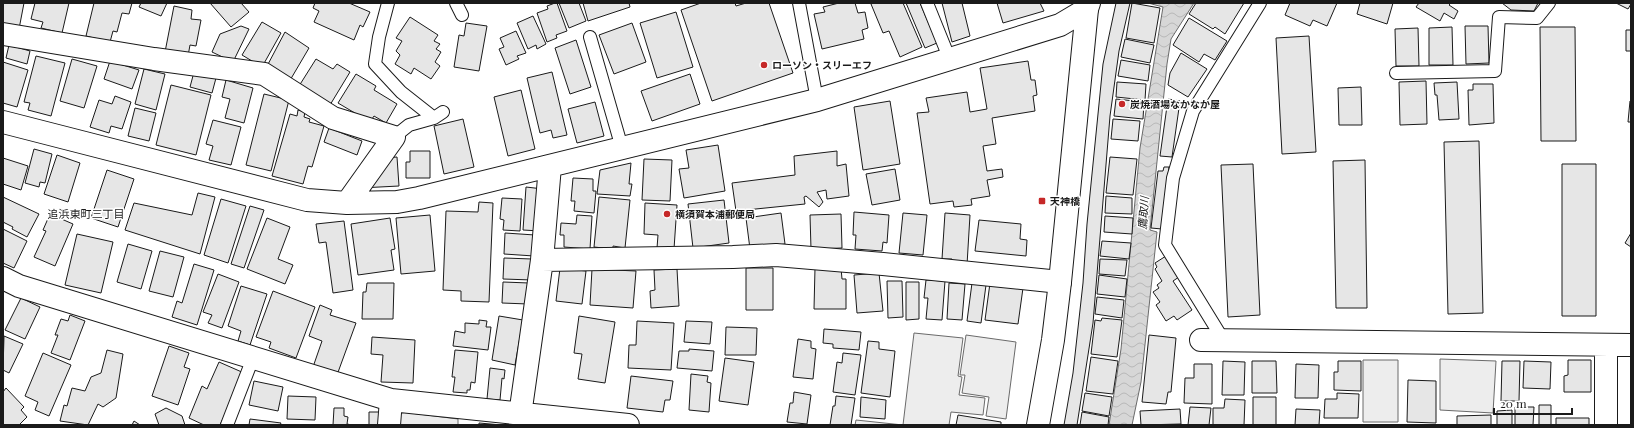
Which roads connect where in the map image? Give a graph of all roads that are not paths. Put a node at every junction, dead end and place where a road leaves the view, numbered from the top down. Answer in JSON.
{"nodes":[{"id":1,"x":388,"y":3,"type":"edge"},
{"id":2,"x":456,"y":3,"type":"edge"},
{"id":3,"x":799,"y":3,"type":"edge"},
{"id":4,"x":927,"y":3,"type":"edge"},
{"id":5,"x":1260,"y":3,"type":"edge"},
{"id":6,"x":1549,"y":3,"type":"edge"},
{"id":7,"x":1088,"y":6,"type":"edge"},
{"id":8,"x":462,"y":15,"type":"dead end"},
{"id":9,"x":3,"y":34,"type":"edge"},
{"id":10,"x":590,"y":37,"type":"dead end"},
{"id":11,"x":950,"y":60,"type":"junction"},
{"id":12,"x":1396,"y":73,"type":"dead end"},
{"id":13,"x":817,"y":100,"type":"junction"},
{"id":14,"x":3,"y":122,"type":"edge"},
{"id":15,"x":394,"y":137,"type":"junction"},
{"id":16,"x":622,"y":148,"type":"junction"},
{"id":17,"x":550,"y":166,"type":"junction"},
{"id":18,"x":347,"y":203,"type":"junction"},
{"id":19,"x":542,"y":260,"type":"junction"},
{"id":20,"x":3,"y":278,"type":"edge"},
{"id":21,"x":1060,"y":282,"type":"junction"},
{"id":22,"x":1201,"y":340,"type":"dead end"},
{"id":23,"x":1224,"y":341,"type":"junction"},
{"id":24,"x":1606,"y":345,"type":"junction"},
{"id":25,"x":1631,"y":345,"type":"edge"},
{"id":26,"x":253,"y":358,"type":"junction"},
{"id":27,"x":391,"y":400,"type":"junction"},
{"id":28,"x":520,"y":415,"type":"junction"},
{"id":29,"x":227,"y":425,"type":"edge"},
{"id":30,"x":389,"y":425,"type":"edge"},
{"id":31,"x":628,"y":425,"type":"edge"},
{"id":32,"x":1038,"y":425,"type":"edge"},
{"id":33,"x":1606,"y":425,"type":"edge"}],
"edges":[{"from":1,"to":15,"type":"lane"},
{"from":2,"to":8,"type":"lane"},
{"from":3,"to":13,"type":"lane"},
{"from":4,"to":11,"type":"lane"},
{"from":5,"to":23,"type":"lane"},
{"from":6,"to":12,"type":"lane"},
{"from":7,"to":11,"type":"street"},
{"from":7,"to":21,"type":"street"},
{"from":9,"to":15,"type":"street"},
{"from":10,"to":16,"type":"lane"},
{"from":11,"to":13,"type":"street"},
{"from":13,"to":16,"type":"street"},
{"from":14,"to":18,"type":"street"},
{"from":15,"to":18,"type":"street"},
{"from":16,"to":17,"type":"street"},
{"from":17,"to":18,"type":"street"},
{"from":17,"to":19,"type":"street"},
{"from":19,"to":21,"type":"street"},
{"from":19,"to":28,"type":"street"},
{"from":20,"to":26,"type":"street"},
{"from":21,"to":32,"type":"street"},
{"from":22,"to":23,"type":"street"},
{"from":23,"to":24,"type":"street"},
{"from":24,"to":25,"type":"street"},
{"from":24,"to":33,"type":"street"},
{"from":26,"to":27,"type":"street"},
{"from":26,"to":29,"type":"lane"},
{"from":27,"to":28,"type":"street"},
{"from":27,"to":30,"type":"street"},
{"from":28,"to":31,"type":"street"}]}
